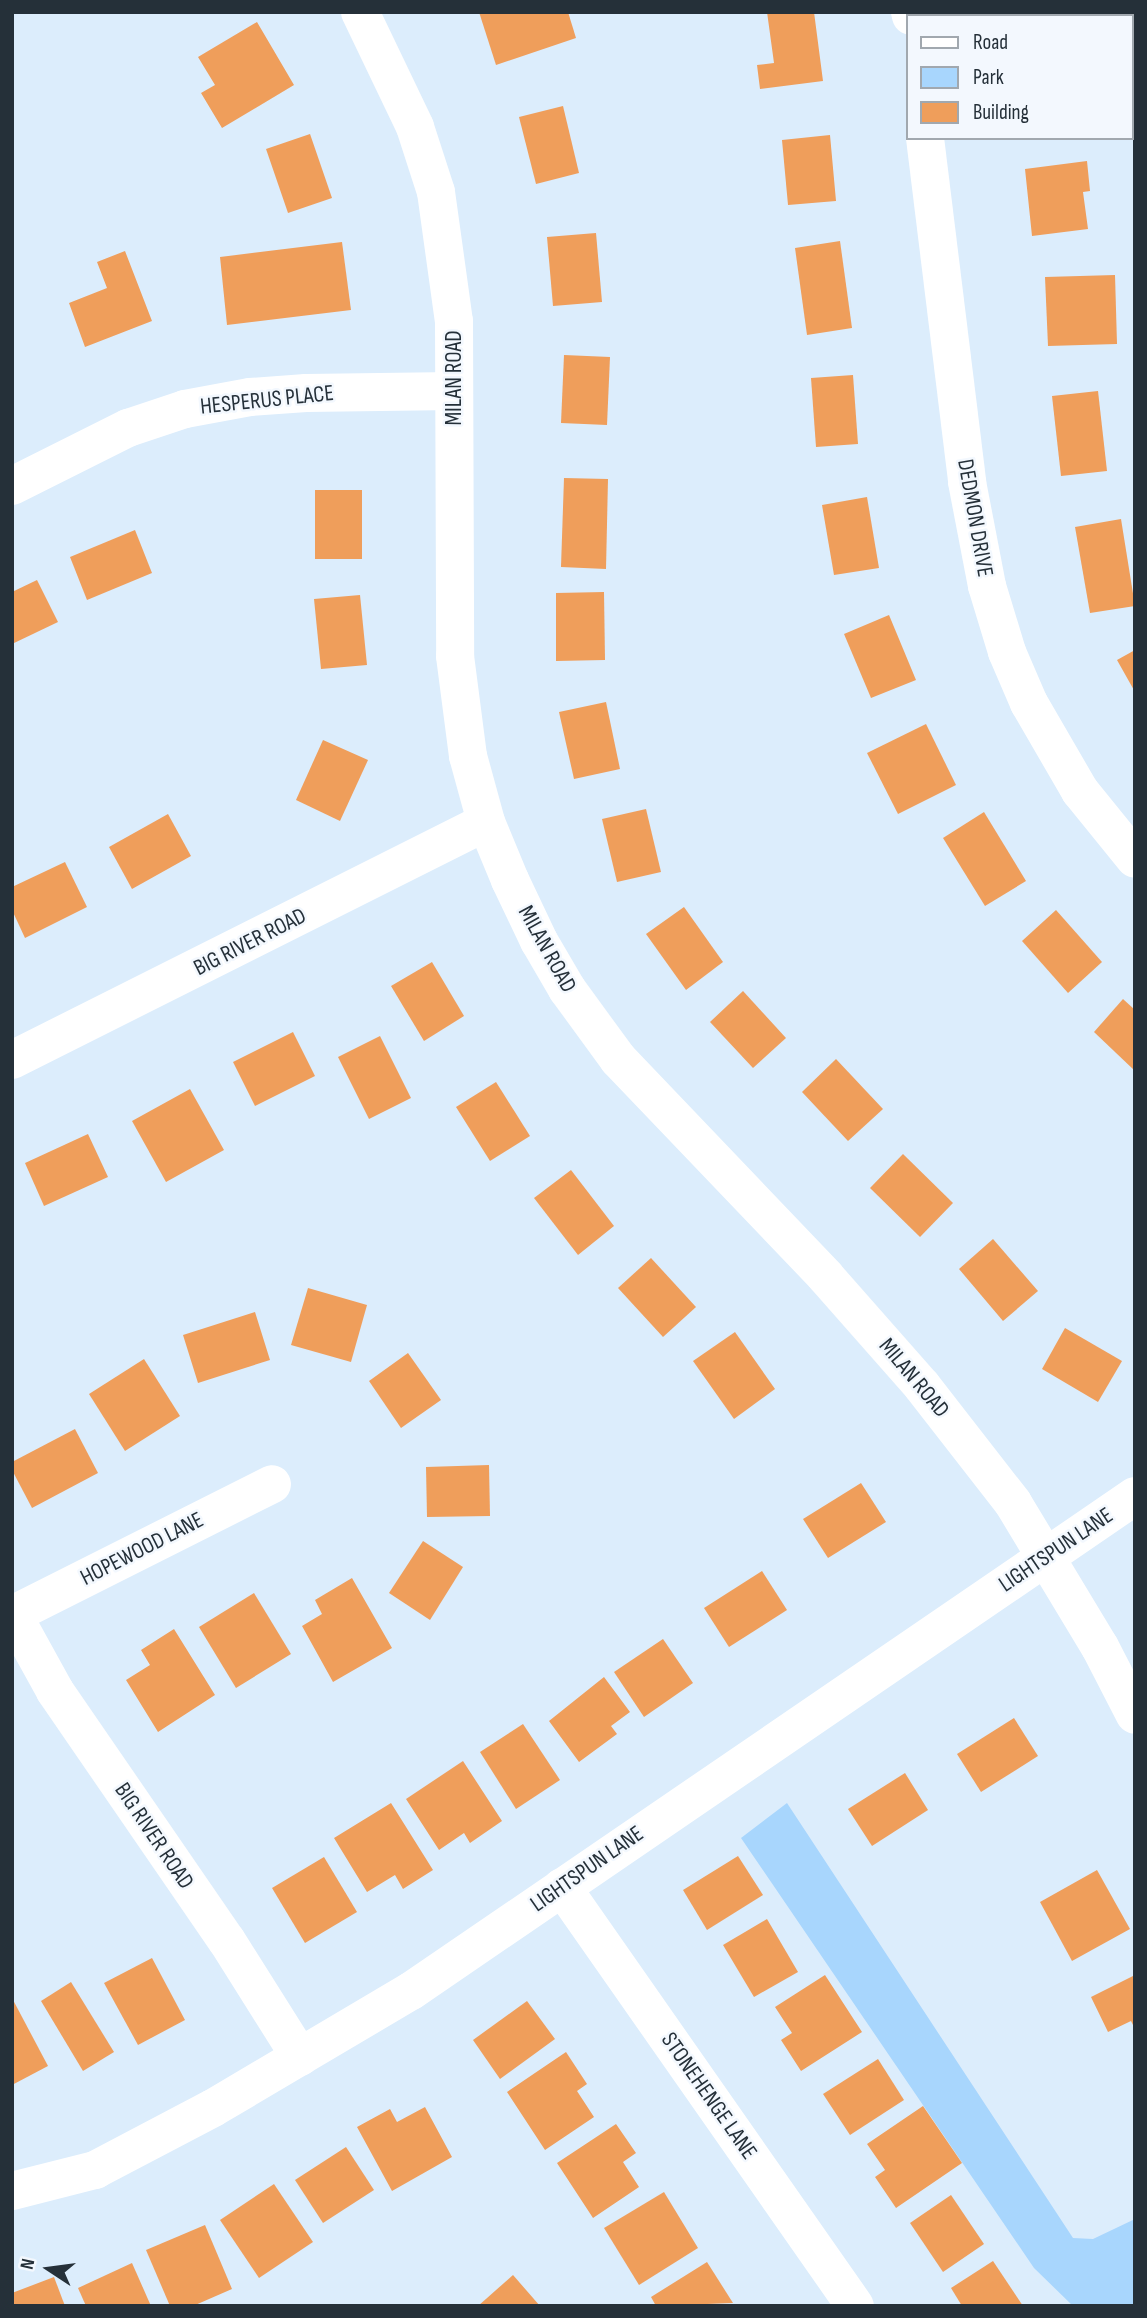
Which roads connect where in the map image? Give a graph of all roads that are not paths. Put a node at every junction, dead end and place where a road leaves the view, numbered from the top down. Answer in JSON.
{"nodes":[{"id":1,"x":360,"y":12,"type":"edge"},
{"id":2,"x":925,"y":140,"type":"edge"},
{"id":3,"x":454,"y":391,"type":"junction"},
{"id":4,"x":12,"y":485,"type":"edge"},
{"id":5,"x":486,"y":822,"type":"junction"},
{"id":6,"x":1135,"y":859,"type":"edge"},
{"id":7,"x":12,"y":1060,"type":"edge"},
{"id":8,"x":272,"y":1484,"type":"dead end"},
{"id":9,"x":1135,"y":1496,"type":"edge"},
{"id":10,"x":1048,"y":1557,"type":"junction"},
{"id":11,"x":13,"y":1614,"type":"edge"},
{"id":12,"x":1135,"y":1715,"type":"edge"},
{"id":13,"x":562,"y":1887,"type":"junction"},
{"id":14,"x":300,"y":2057,"type":"junction"},
{"id":15,"x":12,"y":2191,"type":"edge"},
{"id":16,"x":843,"y":2301,"type":"edge"}],
"edges":[{"from":1,"to":3,"type":"street","name":"MILAN ROAD"},
{"from":2,"to":6,"type":"street","name":"DEDMON DRIVE"},
{"from":3,"to":4,"type":"street","name":"HESPERUS PLACE"},
{"from":3,"to":5,"type":"street","name":"MILAN ROAD"},
{"from":5,"to":7,"type":"street","name":"BIG RIVER ROAD"},
{"from":5,"to":10,"type":"street","name":"MILAN ROAD"},
{"from":8,"to":11,"type":"street","name":"HOPEWOOD LANE"},
{"from":9,"to":10,"type":"street","name":"LIGHTSPUN LANE"},
{"from":10,"to":12,"type":"street","name":"MILAN ROAD"},
{"from":10,"to":13,"type":"street","name":"LIGHTSPUN LANE"},
{"from":11,"to":14,"type":"street","name":"BIG RIVER ROAD"},
{"from":13,"to":14,"type":"street","name":"LIGHTSPUN LANE"},
{"from":13,"to":16,"type":"street","name":"STONEHENGE LANE"},
{"from":14,"to":15,"type":"street","name":"LIGHTSPUN LANE"}]}
